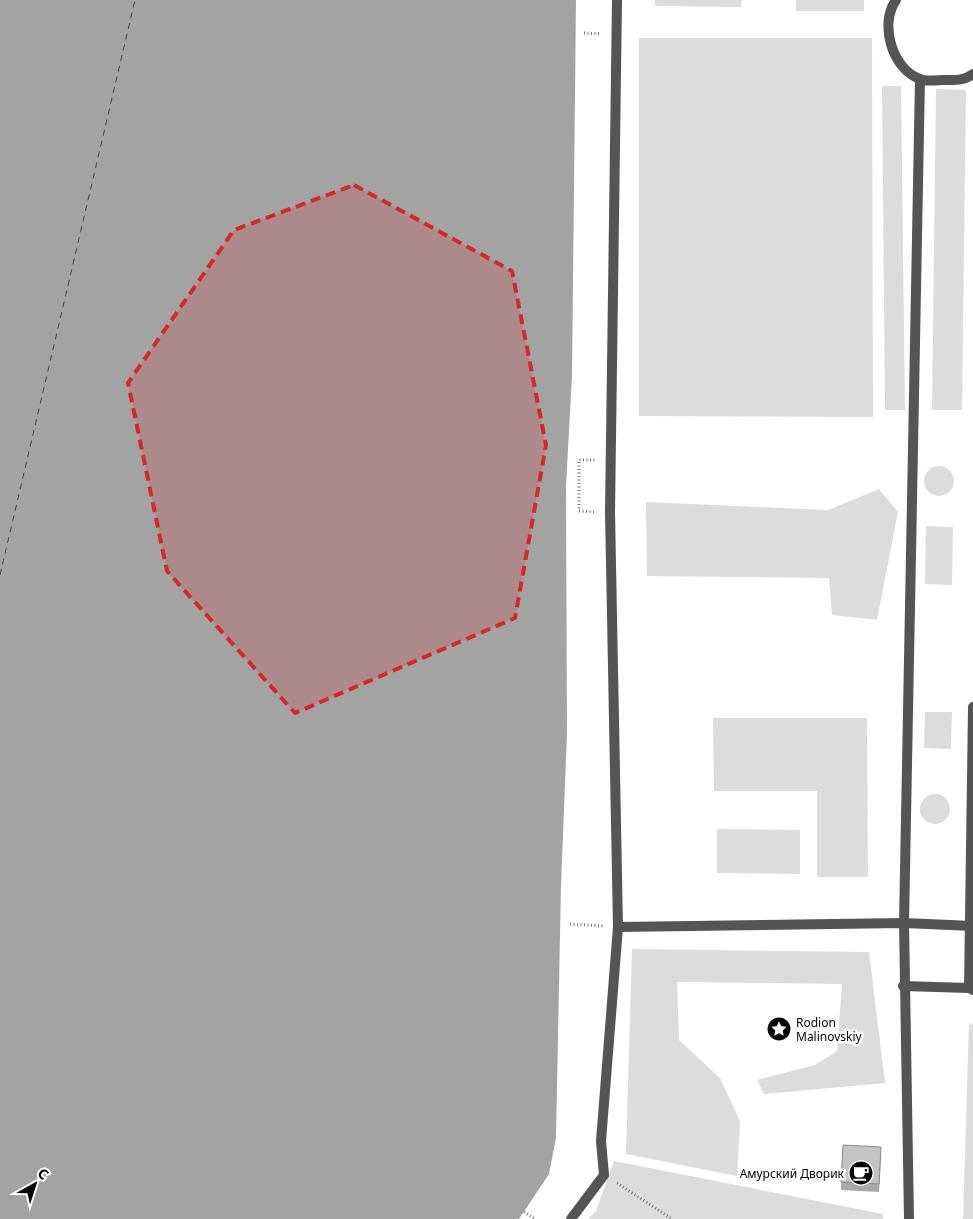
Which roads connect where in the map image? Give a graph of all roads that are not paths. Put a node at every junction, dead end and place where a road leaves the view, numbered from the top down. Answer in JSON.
{"nodes":[{"id":1,"x":617,"y":0,"type":"edge"},
{"id":2,"x":896,"y":0,"type":"edge"},
{"id":3,"x":973,"y":74,"type":"edge"},
{"id":4,"x":920,"y":79,"type":"junction"},
{"id":5,"x":973,"y":707,"type":"edge"},
{"id":6,"x":972,"y":801,"type":"edge"},
{"id":7,"x":904,"y":924,"type":"junction"},
{"id":8,"x":972,"y":926,"type":"edge"},
{"id":9,"x":618,"y":927,"type":"junction"},
{"id":10,"x":903,"y":986,"type":"junction"},
{"id":11,"x":971,"y":989,"type":"edge"},
{"id":12,"x":571,"y":1219,"type":"edge"},
{"id":13,"x":909,"y":1219,"type":"edge"}],
"edges":[{"from":1,"to":9,"type":"street"},
{"from":2,"to":4,"type":"street"},
{"from":3,"to":4,"type":"street"},
{"from":4,"to":7,"type":"street"},
{"from":5,"to":6,"type":"street"},
{"from":6,"to":8,"type":"street"},
{"from":7,"to":8,"type":"street"},
{"from":7,"to":9,"type":"street"},
{"from":7,"to":10,"type":"street"},
{"from":8,"to":11,"type":"street"},
{"from":9,"to":12,"type":"street"},
{"from":10,"to":11,"type":"street"},
{"from":10,"to":13,"type":"street"}]}
